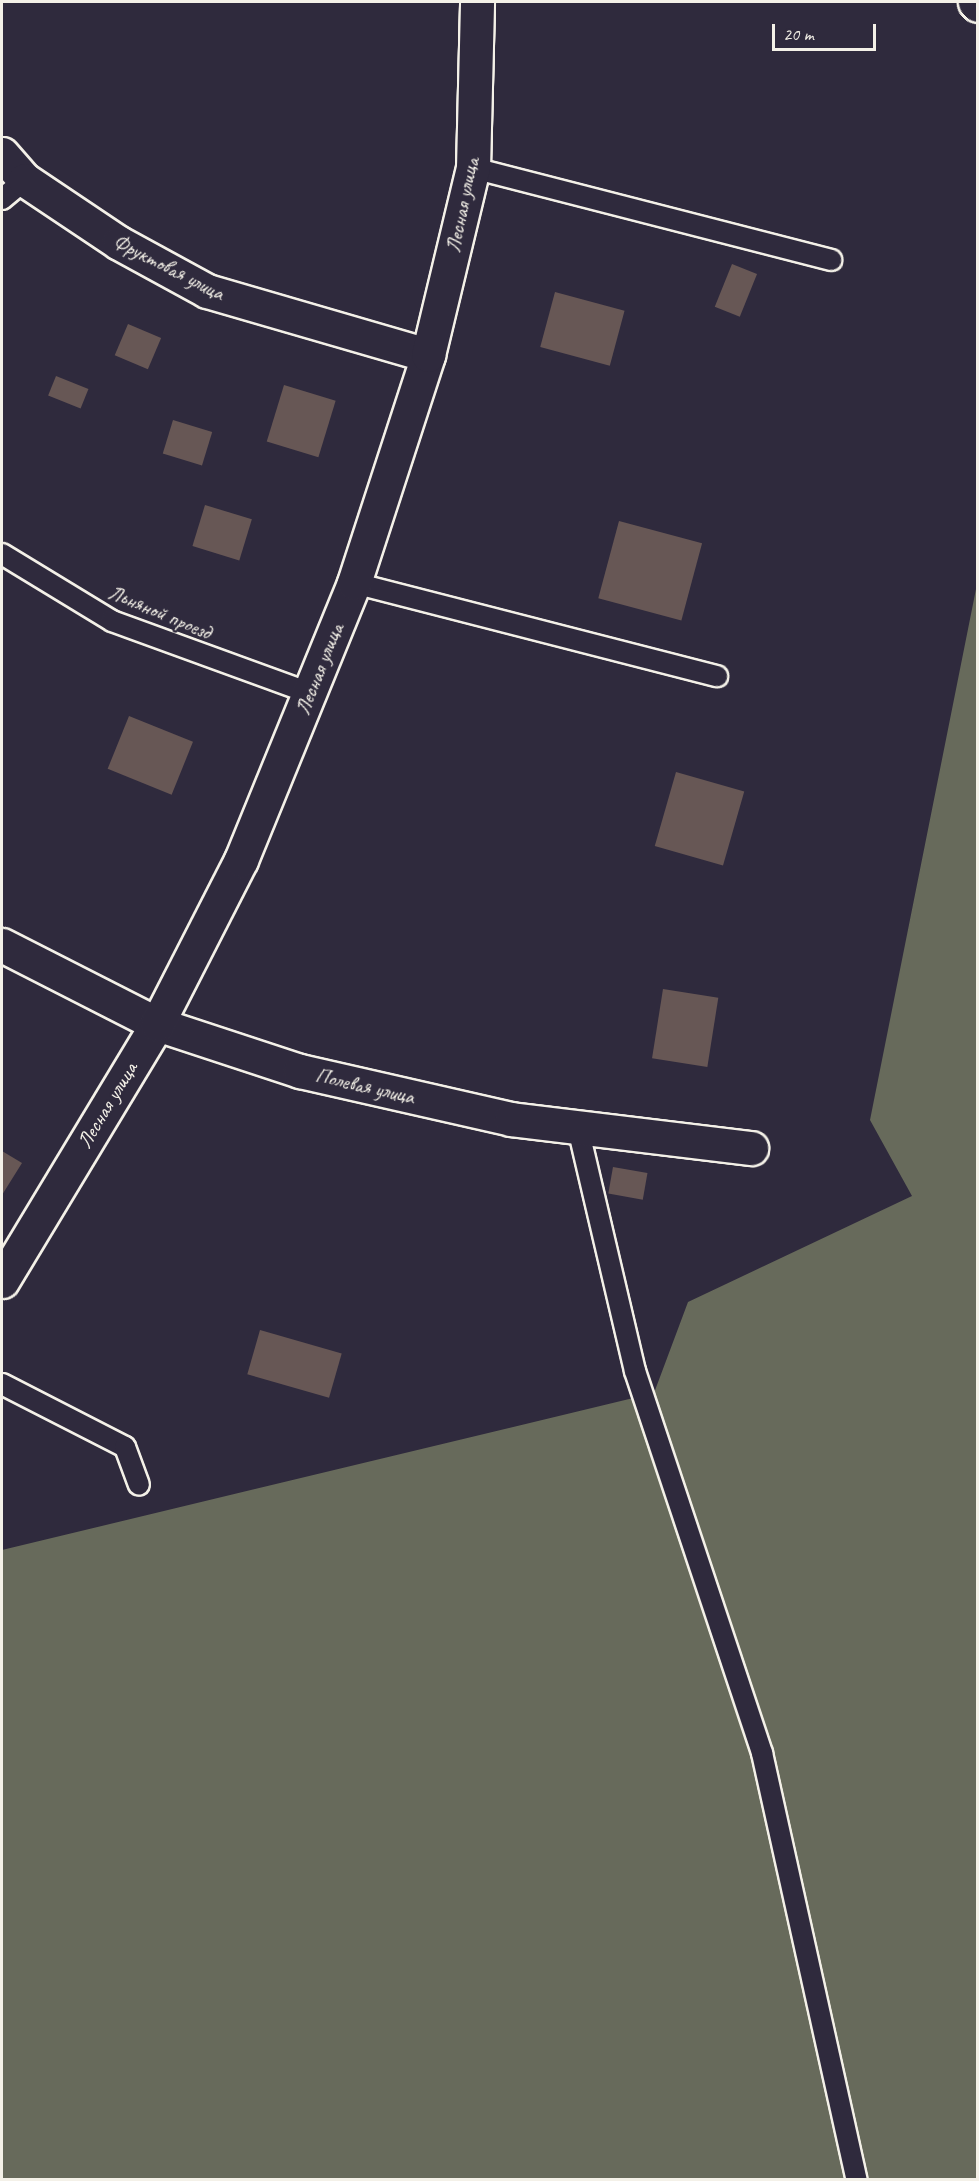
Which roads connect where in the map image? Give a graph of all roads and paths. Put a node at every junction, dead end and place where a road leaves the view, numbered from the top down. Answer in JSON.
{"nodes":[{"id":1,"x":477,"y":2,"type":"edge"},
{"id":2,"x":975,"y":2,"type":"edge"},
{"id":3,"x":978,"y":5,"type":"edge"},
{"id":4,"x":2,"y":154,"type":"edge"},
{"id":5,"x":473,"y":168,"type":"junction"},
{"id":6,"x":13,"y":190,"type":"edge"},
{"id":7,"x":831,"y":260,"type":"dead end"},
{"id":8,"x":428,"y":356,"type":"junction"},
{"id":9,"x":2,"y":554,"type":"edge"},
{"id":10,"x":354,"y":583,"type":"junction"},
{"id":11,"x":717,"y":676,"type":"dead end"},
{"id":12,"x":310,"y":693,"type":"junction"},
{"id":13,"x":2,"y":945,"type":"edge"},
{"id":14,"x":157,"y":1024,"type":"junction"},
{"id":15,"x":578,"y":1128,"type":"junction"},
{"id":16,"x":751,"y":1148,"type":"dead end"},
{"id":17,"x":2,"y":1281,"type":"edge"},
{"id":18,"x":2,"y":1384,"type":"edge"},
{"id":19,"x":139,"y":1485,"type":"dead end"},
{"id":20,"x":856,"y":2180,"type":"edge"}],
"edges":[{"from":1,"to":5,"type":"street","name":"Лесная улица"},
{"from":2,"to":3,"type":"street"},
{"from":4,"to":6,"type":"street","name":"Фруктовая улица"},
{"from":5,"to":7,"type":"lane"},
{"from":5,"to":8,"type":"street","name":"Лесная улица"},
{"from":6,"to":8,"type":"street","name":"Фруктовая улица"},
{"from":8,"to":10,"type":"street","name":"Лесная улица"},
{"from":9,"to":12,"type":"lane","name":"Льняной проезд"},
{"from":10,"to":11,"type":"lane"},
{"from":10,"to":12,"type":"street","name":"Лесная улица"},
{"from":12,"to":14,"type":"street","name":"Лесная улица"},
{"from":13,"to":14,"type":"street","name":"Полевая улица"},
{"from":14,"to":15,"type":"street","name":"Полевая улица"},
{"from":14,"to":17,"type":"street","name":"Лесная улица"},
{"from":15,"to":16,"type":"street","name":"Полевая улица"},
{"from":15,"to":20,"type":"lane"},
{"from":18,"to":19,"type":"lane"}]}
